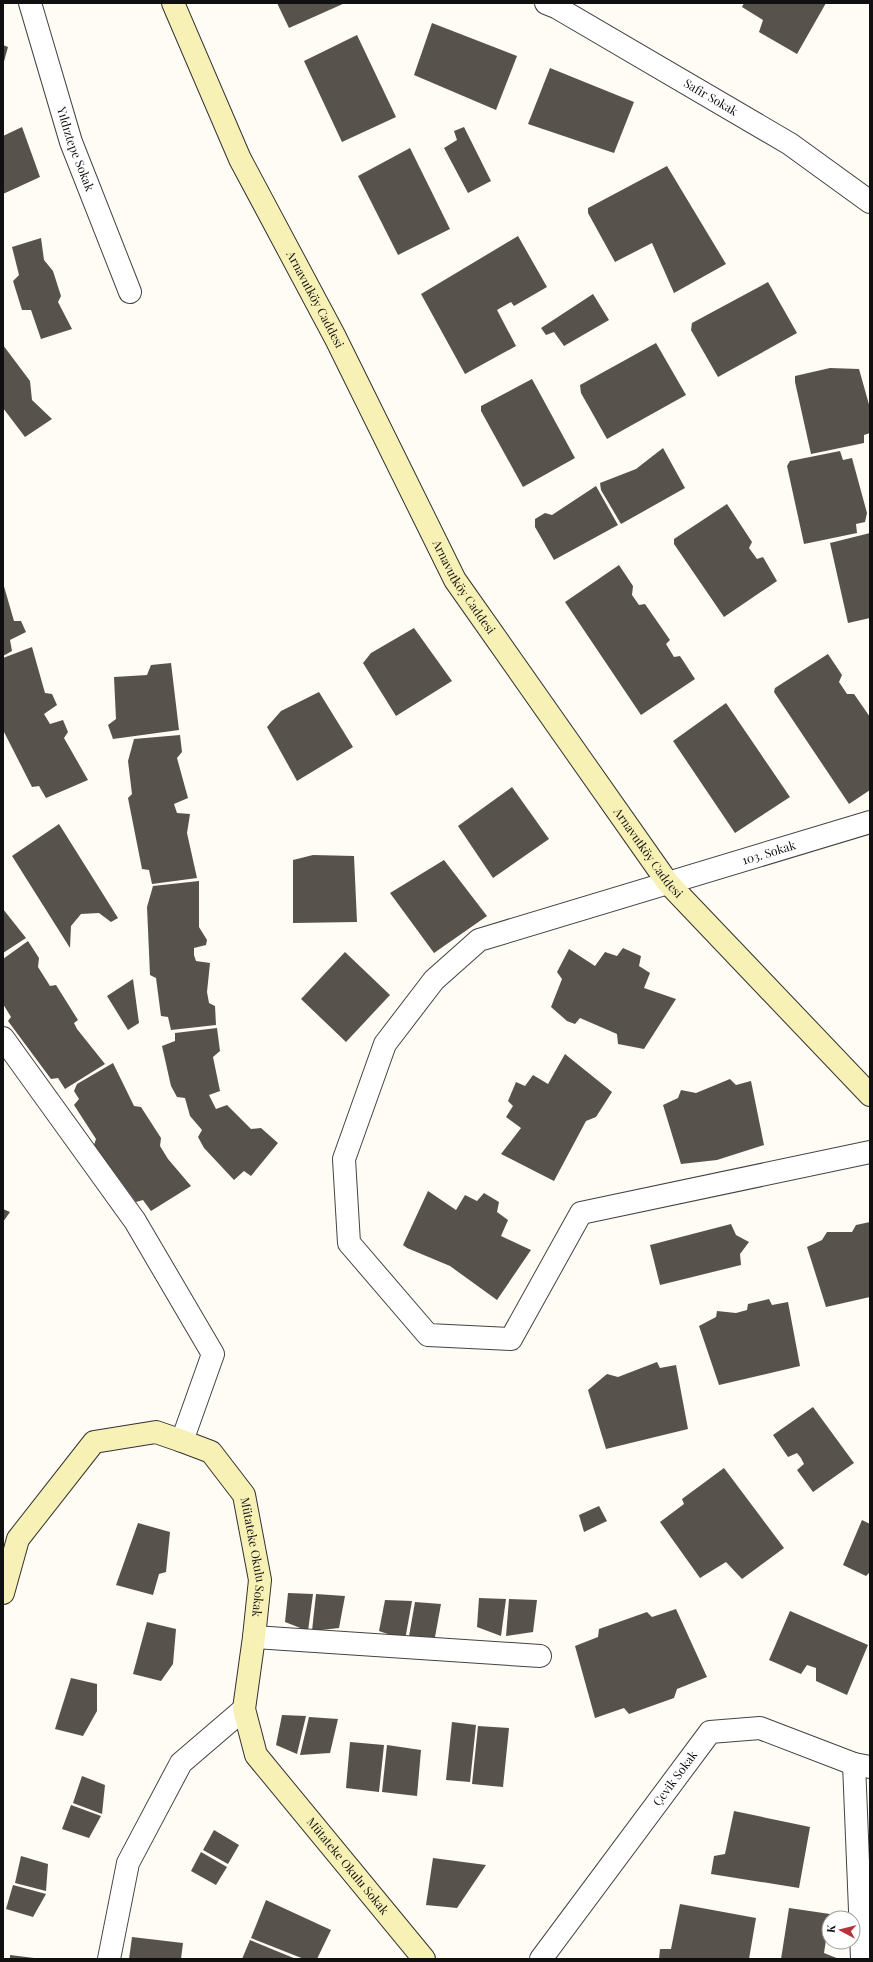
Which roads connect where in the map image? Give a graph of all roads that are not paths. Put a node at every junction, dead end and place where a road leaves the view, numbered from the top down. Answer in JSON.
{"nodes":[{"id":1,"x":30,"y":3,"type":"edge"},
{"id":2,"x":173,"y":3,"type":"edge"},
{"id":3,"x":554,"y":4,"type":"edge"},
{"id":4,"x":870,"y":202,"type":"edge"},
{"id":5,"x":130,"y":292,"type":"dead end"},
{"id":6,"x":870,"y":822,"type":"edge"},
{"id":7,"x":668,"y":883,"type":"junction"},
{"id":8,"x":3,"y":1038,"type":"edge"},
{"id":9,"x":870,"y":1095,"type":"edge"},
{"id":10,"x":870,"y":1152,"type":"edge"},
{"id":11,"x":182,"y":1441,"type":"junction"},
{"id":12,"x":3,"y":1593,"type":"edge"},
{"id":13,"x":254,"y":1637,"type":"junction"},
{"id":14,"x":540,"y":1656,"type":"dead end"},
{"id":15,"x":244,"y":1710,"type":"junction"},
{"id":16,"x":862,"y":1766,"type":"edge"},
{"id":17,"x":864,"y":1881,"type":"edge"},
{"id":18,"x":109,"y":1959,"type":"edge"},
{"id":19,"x":424,"y":1959,"type":"edge"},
{"id":20,"x":541,"y":1959,"type":"edge"},
{"id":21,"x":862,"y":1959,"type":"edge"}],
"edges":[{"from":1,"to":5,"type":"street","name":"Yıldıztepe Sokak"},
{"from":2,"to":7,"type":"street","name":"Arnavutköy Caddesi"},
{"from":3,"to":4,"type":"street","name":"Safir Sokak"},
{"from":6,"to":7,"type":"street","name":"103. Sokak"},
{"from":7,"to":9,"type":"street","name":"Arnavutköy Caddesi"},
{"from":7,"to":10,"type":"street","name":"103. Sokak"},
{"from":8,"to":11,"type":"street"},
{"from":11,"to":12,"type":"street","name":"Mütateke Okulu Sokak"},
{"from":11,"to":13,"type":"street","name":"Mütateke Okulu Sokak"},
{"from":13,"to":14,"type":"street"},
{"from":13,"to":15,"type":"street","name":"Mütateke Okulu Sokak"},
{"from":15,"to":18,"type":"street"},
{"from":15,"to":19,"type":"street","name":"Mütateke Okulu Sokak"},
{"from":16,"to":17,"type":"street"},
{"from":16,"to":20,"type":"street","name":"Çevik Sokak"},
{"from":17,"to":21,"type":"street"}]}
